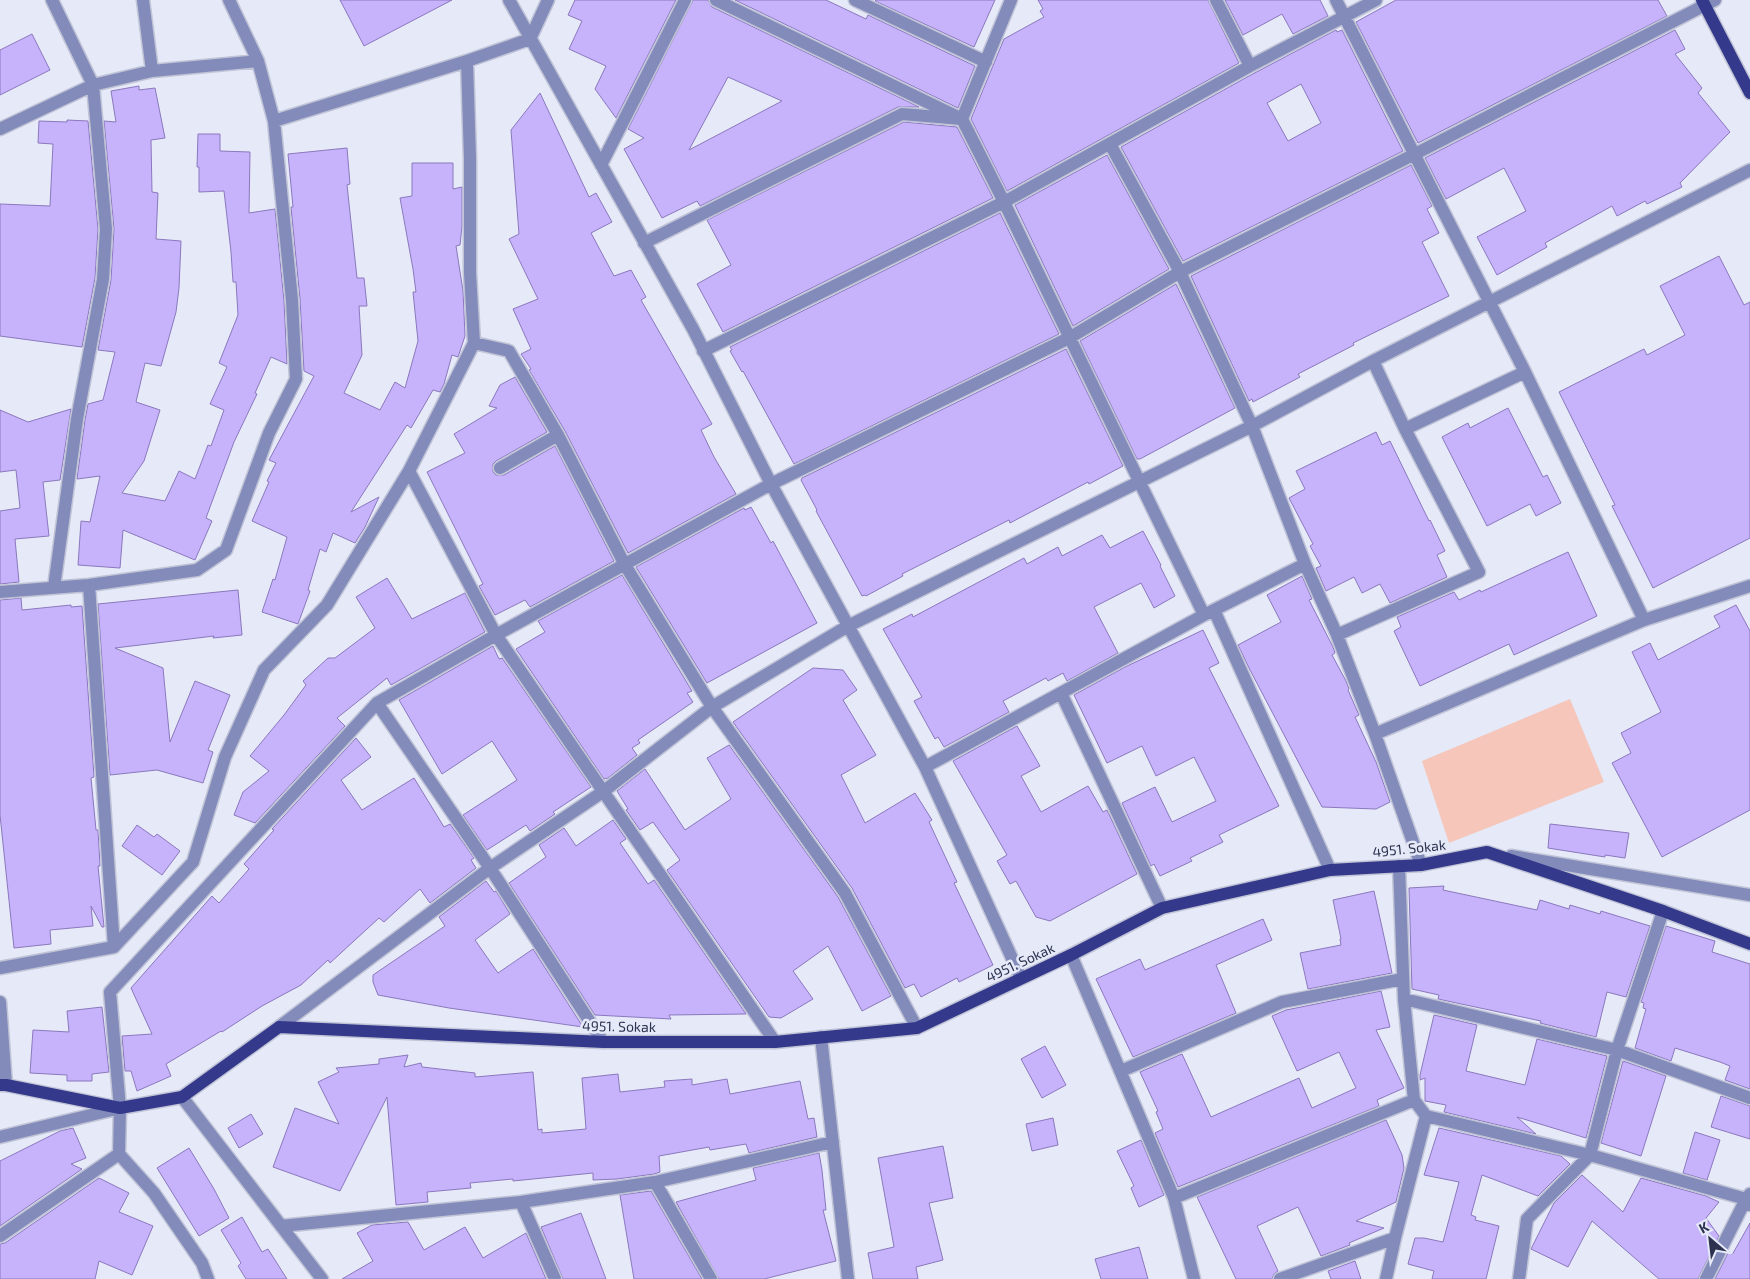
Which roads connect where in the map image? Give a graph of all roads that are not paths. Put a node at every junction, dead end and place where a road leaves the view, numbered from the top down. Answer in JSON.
{"nodes":[{"id":1,"x":52,"y":0,"type":"edge"},
{"id":2,"x":143,"y":0,"type":"edge"},
{"id":3,"x":229,"y":0,"type":"edge"},
{"id":4,"x":509,"y":0,"type":"edge"},
{"id":5,"x":548,"y":0,"type":"edge"},
{"id":6,"x":685,"y":0,"type":"edge"},
{"id":7,"x":716,"y":0,"type":"edge"},
{"id":8,"x":855,"y":0,"type":"edge"},
{"id":9,"x":1010,"y":0,"type":"edge"},
{"id":10,"x":1216,"y":0,"type":"edge"},
{"id":11,"x":1336,"y":0,"type":"edge"},
{"id":12,"x":1376,"y":0,"type":"edge"},
{"id":13,"x":1707,"y":2,"type":"edge"},
{"id":14,"x":1344,"y":15,"type":"junction"},
{"id":15,"x":530,"y":39,"type":"junction"},
{"id":16,"x":258,"y":61,"type":"junction"},
{"id":17,"x":466,"y":61,"type":"junction"},
{"id":18,"x":986,"y":62,"type":"junction"},
{"id":19,"x":1250,"y":66,"type":"junction"},
{"id":20,"x":152,"y":71,"type":"junction"},
{"id":21,"x":93,"y":85,"type":"junction"},
{"id":22,"x":1750,"y":93,"type":"edge"},
{"id":23,"x":962,"y":119,"type":"junction"},
{"id":24,"x":274,"y":121,"type":"junction"},
{"id":25,"x":0,"y":129,"type":"edge"},
{"id":26,"x":1110,"y":144,"type":"junction"},
{"id":27,"x":1415,"y":154,"type":"junction"},
{"id":28,"x":601,"y":164,"type":"junction"},
{"id":29,"x":1750,"y":170,"type":"edge"},
{"id":30,"x":1004,"y":202,"type":"junction"},
{"id":31,"x":644,"y":243,"type":"junction"},
{"id":32,"x":1180,"y":272,"type":"junction"},
{"id":33,"x":1490,"y":304,"type":"junction"},
{"id":34,"x":1069,"y":338,"type":"junction"},
{"id":35,"x":474,"y":343,"type":"junction"},
{"id":36,"x":703,"y":351,"type":"junction"},
{"id":37,"x":1374,"y":362,"type":"junction"},
{"id":38,"x":1525,"y":372,"type":"junction"},
{"id":39,"x":1252,"y":426,"type":"junction"},
{"id":40,"x":1405,"y":429,"type":"junction"},
{"id":41,"x":558,"y":435,"type":"junction"},
{"id":42,"x":500,"y":468,"type":"dead end"},
{"id":43,"x":409,"y":471,"type":"junction"},
{"id":44,"x":1139,"y":481,"type":"junction"},
{"id":45,"x":772,"y":484,"type":"junction"},
{"id":46,"x":1305,"y":564,"type":"junction"},
{"id":47,"x":625,"y":565,"type":"junction"},
{"id":48,"x":89,"y":585,"type":"junction"},
{"id":49,"x":1750,"y":586,"type":"edge"},
{"id":50,"x":54,"y":587,"type":"junction"},
{"id":51,"x":0,"y":592,"type":"edge"},
{"id":52,"x":1209,"y":612,"type":"junction"},
{"id":53,"x":1644,"y":620,"type":"junction"},
{"id":54,"x":848,"y":626,"type":"junction"},
{"id":55,"x":496,"y":635,"type":"junction"},
{"id":56,"x":1337,"y":635,"type":"junction"},
{"id":57,"x":1061,"y":693,"type":"junction"},
{"id":58,"x":377,"y":703,"type":"junction"},
{"id":59,"x":712,"y":707,"type":"junction"},
{"id":60,"x":1375,"y":734,"type":"junction"},
{"id":61,"x":925,"y":766,"type":"junction"},
{"id":62,"x":604,"y":791,"type":"junction"},
{"id":63,"x":1487,"y":852,"type":"junction"},
{"id":64,"x":1421,"y":865,"type":"junction"},
{"id":65,"x":1399,"y":866,"type":"junction"},
{"id":66,"x":490,"y":868,"type":"junction"},
{"id":67,"x":1330,"y":870,"type":"junction"},
{"id":68,"x":1750,"y":895,"type":"edge"},
{"id":69,"x":1162,"y":908,"type":"junction"},
{"id":70,"x":1663,"y":911,"type":"junction"},
{"id":71,"x":1750,"y":944,"type":"edge"},
{"id":72,"x":114,"y":947,"type":"junction"},
{"id":73,"x":1071,"y":955,"type":"junction"},
{"id":74,"x":0,"y":968,"type":"edge"},
{"id":75,"x":1021,"y":978,"type":"junction"},
{"id":76,"x":1403,"y":979,"type":"junction"},
{"id":77,"x":1404,"y":999,"type":"junction"},
{"id":78,"x":0,"y":1002,"type":"edge"},
{"id":79,"x":279,"y":1027,"type":"junction"},
{"id":80,"x":917,"y":1028,"type":"junction"},
{"id":81,"x":821,"y":1037,"type":"junction"},
{"id":82,"x":603,"y":1042,"type":"junction"},
{"id":83,"x":775,"y":1042,"type":"junction"},
{"id":84,"x":1617,"y":1050,"type":"junction"},
{"id":85,"x":1121,"y":1071,"type":"junction"},
{"id":86,"x":3,"y":1085,"type":"edge"},
{"id":87,"x":182,"y":1097,"type":"junction"},
{"id":88,"x":1750,"y":1098,"type":"edge"},
{"id":89,"x":1414,"y":1100,"type":"junction"},
{"id":90,"x":120,"y":1108,"type":"junction"},
{"id":91,"x":1426,"y":1116,"type":"junction"},
{"id":92,"x":0,"y":1136,"type":"edge"},
{"id":93,"x":833,"y":1142,"type":"junction"},
{"id":94,"x":119,"y":1154,"type":"junction"},
{"id":95,"x":1590,"y":1155,"type":"junction"},
{"id":96,"x":655,"y":1182,"type":"junction"},
{"id":97,"x":1174,"y":1198,"type":"junction"},
{"id":98,"x":1749,"y":1199,"type":"edge"},
{"id":99,"x":521,"y":1202,"type":"junction"},
{"id":100,"x":281,"y":1226,"type":"junction"},
{"id":101,"x":0,"y":1236,"type":"edge"},
{"id":102,"x":1395,"y":1238,"type":"junction"},
{"id":103,"x":208,"y":1279,"type":"edge"},
{"id":104,"x":322,"y":1279,"type":"edge"},
{"id":105,"x":555,"y":1279,"type":"edge"},
{"id":106,"x":711,"y":1279,"type":"edge"},
{"id":107,"x":848,"y":1279,"type":"edge"},
{"id":108,"x":1194,"y":1279,"type":"edge"},
{"id":109,"x":1280,"y":1279,"type":"edge"},
{"id":110,"x":1386,"y":1279,"type":"edge"},
{"id":111,"x":1519,"y":1279,"type":"edge"},
{"id":112,"x":1706,"y":1279,"type":"edge"}],
"edges":[{"from":1,"to":21,"type":"street"},
{"from":2,"to":20,"type":"street"},
{"from":3,"to":16,"type":"street"},
{"from":4,"to":15,"type":"street"},
{"from":5,"to":15,"type":"street"},
{"from":6,"to":28,"type":"street"},
{"from":7,"to":23,"type":"street"},
{"from":8,"to":18,"type":"street"},
{"from":9,"to":18,"type":"street"},
{"from":10,"to":19,"type":"street"},
{"from":11,"to":14,"type":"street"},
{"from":12,"to":14,"type":"street"},
{"from":13,"to":22,"type":"main road"},
{"from":13,"to":27,"type":"street"},
{"from":14,"to":19,"type":"street"},
{"from":14,"to":27,"type":"street"},
{"from":15,"to":17,"type":"street"},
{"from":15,"to":28,"type":"street"},
{"from":16,"to":20,"type":"street"},
{"from":16,"to":24,"type":"street"},
{"from":17,"to":24,"type":"street"},
{"from":17,"to":35,"type":"street"},
{"from":18,"to":23,"type":"street"},
{"from":19,"to":26,"type":"street"},
{"from":20,"to":21,"type":"street"},
{"from":21,"to":25,"type":"street"},
{"from":21,"to":50,"type":"street"},
{"from":23,"to":30,"type":"street"},
{"from":23,"to":31,"type":"street"},
{"from":24,"to":48,"type":"street"},
{"from":26,"to":30,"type":"street"},
{"from":26,"to":32,"type":"street"},
{"from":27,"to":32,"type":"street"},
{"from":27,"to":33,"type":"street"},
{"from":28,"to":31,"type":"street"},
{"from":29,"to":33,"type":"street"},
{"from":30,"to":34,"type":"street"},
{"from":30,"to":36,"type":"street"},
{"from":31,"to":36,"type":"street"},
{"from":32,"to":34,"type":"street"},
{"from":32,"to":39,"type":"street"},
{"from":33,"to":37,"type":"street"},
{"from":33,"to":38,"type":"street"},
{"from":34,"to":44,"type":"street"},
{"from":34,"to":45,"type":"street"},
{"from":35,"to":41,"type":"street"},
{"from":35,"to":43,"type":"street"},
{"from":36,"to":45,"type":"street"},
{"from":37,"to":39,"type":"street"},
{"from":37,"to":40,"type":"street"},
{"from":38,"to":40,"type":"street"},
{"from":38,"to":53,"type":"street"},
{"from":39,"to":44,"type":"street"},
{"from":39,"to":46,"type":"street"},
{"from":40,"to":56,"type":"street"},
{"from":41,"to":42,"type":"street"},
{"from":41,"to":47,"type":"street"},
{"from":43,"to":55,"type":"street"},
{"from":43,"to":72,"type":"street"},
{"from":44,"to":52,"type":"street"},
{"from":44,"to":54,"type":"street"},
{"from":45,"to":47,"type":"street"},
{"from":45,"to":54,"type":"street"},
{"from":46,"to":52,"type":"street"},
{"from":46,"to":56,"type":"street"},
{"from":47,"to":55,"type":"street"},
{"from":47,"to":59,"type":"street"},
{"from":48,"to":50,"type":"street"},
{"from":48,"to":72,"type":"street"},
{"from":49,"to":53,"type":"street"},
{"from":50,"to":51,"type":"street"},
{"from":52,"to":57,"type":"street"},
{"from":52,"to":67,"type":"street"},
{"from":53,"to":60,"type":"street"},
{"from":54,"to":59,"type":"street"},
{"from":54,"to":61,"type":"street"},
{"from":55,"to":58,"type":"street"},
{"from":55,"to":62,"type":"street"},
{"from":56,"to":60,"type":"street"},
{"from":57,"to":61,"type":"street"},
{"from":57,"to":69,"type":"street"},
{"from":58,"to":66,"type":"street"},
{"from":58,"to":90,"type":"street"},
{"from":59,"to":62,"type":"street"},
{"from":59,"to":80,"type":"street"},
{"from":60,"to":64,"type":"street"},
{"from":61,"to":75,"type":"street"},
{"from":62,"to":66,"type":"street"},
{"from":62,"to":83,"type":"street"},
{"from":63,"to":64,"type":"main road","name":"4951. Sokak"},
{"from":63,"to":68,"type":"street"},
{"from":63,"to":70,"type":"main road","name":"4951. Sokak"},
{"from":64,"to":65,"type":"main road","name":"4951. Sokak"},
{"from":65,"to":67,"type":"main road","name":"4951. Sokak"},
{"from":65,"to":76,"type":"street"},
{"from":66,"to":79,"type":"street"},
{"from":66,"to":82,"type":"street"},
{"from":67,"to":69,"type":"main road","name":"4951. Sokak"},
{"from":69,"to":73,"type":"main road","name":"4951. Sokak"},
{"from":70,"to":71,"type":"main road","name":"4951. Sokak"},
{"from":70,"to":84,"type":"street"},
{"from":72,"to":74,"type":"street"},
{"from":73,"to":75,"type":"main road","name":"4951. Sokak"},
{"from":73,"to":85,"type":"street"},
{"from":75,"to":80,"type":"main road","name":"4951. Sokak"},
{"from":76,"to":77,"type":"street"},
{"from":76,"to":85,"type":"street"},
{"from":77,"to":84,"type":"street"},
{"from":77,"to":89,"type":"street"},
{"from":78,"to":86,"type":"street"},
{"from":79,"to":82,"type":"main road","name":"4951. Sokak"},
{"from":79,"to":87,"type":"main road"},
{"from":80,"to":81,"type":"main road","name":"4951. Sokak"},
{"from":81,"to":83,"type":"main road","name":"4951. Sokak"},
{"from":81,"to":93,"type":"street"},
{"from":82,"to":83,"type":"main road","name":"4951. Sokak"},
{"from":84,"to":88,"type":"street"},
{"from":84,"to":95,"type":"street"},
{"from":85,"to":97,"type":"street"},
{"from":86,"to":90,"type":"main road"},
{"from":87,"to":90,"type":"main road"},
{"from":87,"to":100,"type":"street"},
{"from":89,"to":91,"type":"street"},
{"from":89,"to":97,"type":"street"},
{"from":90,"to":92,"type":"street"},
{"from":90,"to":94,"type":"street"},
{"from":91,"to":95,"type":"street"},
{"from":91,"to":102,"type":"street"},
{"from":93,"to":96,"type":"street"},
{"from":93,"to":107,"type":"street"},
{"from":94,"to":101,"type":"street"},
{"from":94,"to":103,"type":"street"},
{"from":95,"to":98,"type":"street"},
{"from":95,"to":111,"type":"street"},
{"from":96,"to":99,"type":"street"},
{"from":96,"to":106,"type":"street"},
{"from":97,"to":108,"type":"street"},
{"from":98,"to":112,"type":"street"},
{"from":99,"to":100,"type":"street"},
{"from":99,"to":105,"type":"street"},
{"from":100,"to":104,"type":"street"},
{"from":102,"to":109,"type":"street"},
{"from":102,"to":110,"type":"street"}]}
